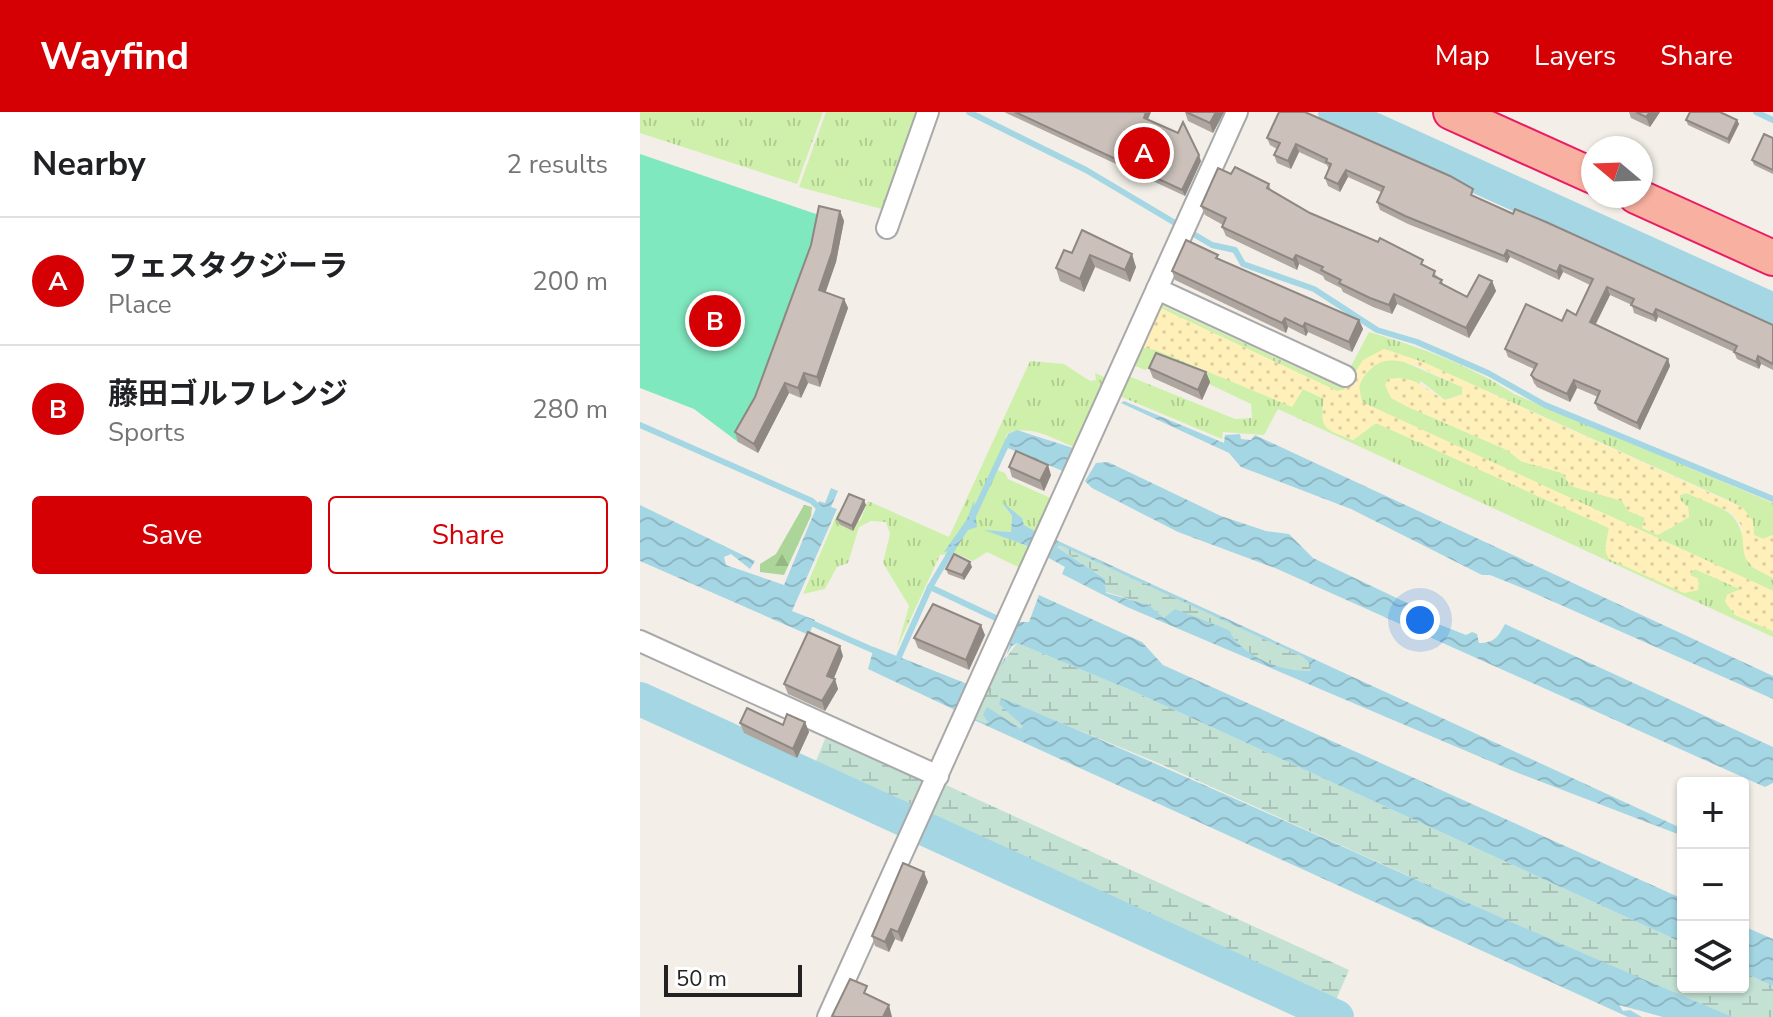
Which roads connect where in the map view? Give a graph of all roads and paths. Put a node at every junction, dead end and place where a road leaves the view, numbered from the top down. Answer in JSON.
{"nodes":[{"id":1,"x":928,"y":112,"type":"edge"},
{"id":2,"x":1237,"y":112,"type":"edge"},
{"id":3,"x":1451,"y":112,"type":"edge"},
{"id":4,"x":1508,"y":112,"type":"edge"},
{"id":5,"x":1581,"y":145,"type":"edge"},
{"id":6,"x":1581,"y":171,"type":"edge"},
{"id":7,"x":1653,"y":178,"type":"edge"},
{"id":8,"x":1653,"y":204,"type":"edge"},
{"id":9,"x":887,"y":228,"type":"dead end"},
{"id":10,"x":1773,"y":233,"type":"edge"},
{"id":11,"x":1773,"y":258,"type":"edge"},
{"id":12,"x":1157,"y":289,"type":"junction"},
{"id":13,"x":1345,"y":376,"type":"dead end"},
{"id":14,"x":640,"y":641,"type":"edge"},
{"id":15,"x":938,"y":776,"type":"junction"},
{"id":16,"x":828,"y":1017,"type":"edge"}],
"edges":[{"from":1,"to":9,"type":"street"},
{"from":2,"to":12,"type":"street"},
{"from":3,"to":6,"type":"highway"},
{"from":4,"to":5,"type":"highway"},
{"from":7,"to":10,"type":"highway"},
{"from":8,"to":11,"type":"highway"},
{"from":12,"to":13,"type":"street"},
{"from":12,"to":15,"type":"street"},
{"from":14,"to":15,"type":"street"},
{"from":15,"to":16,"type":"street"}]}
